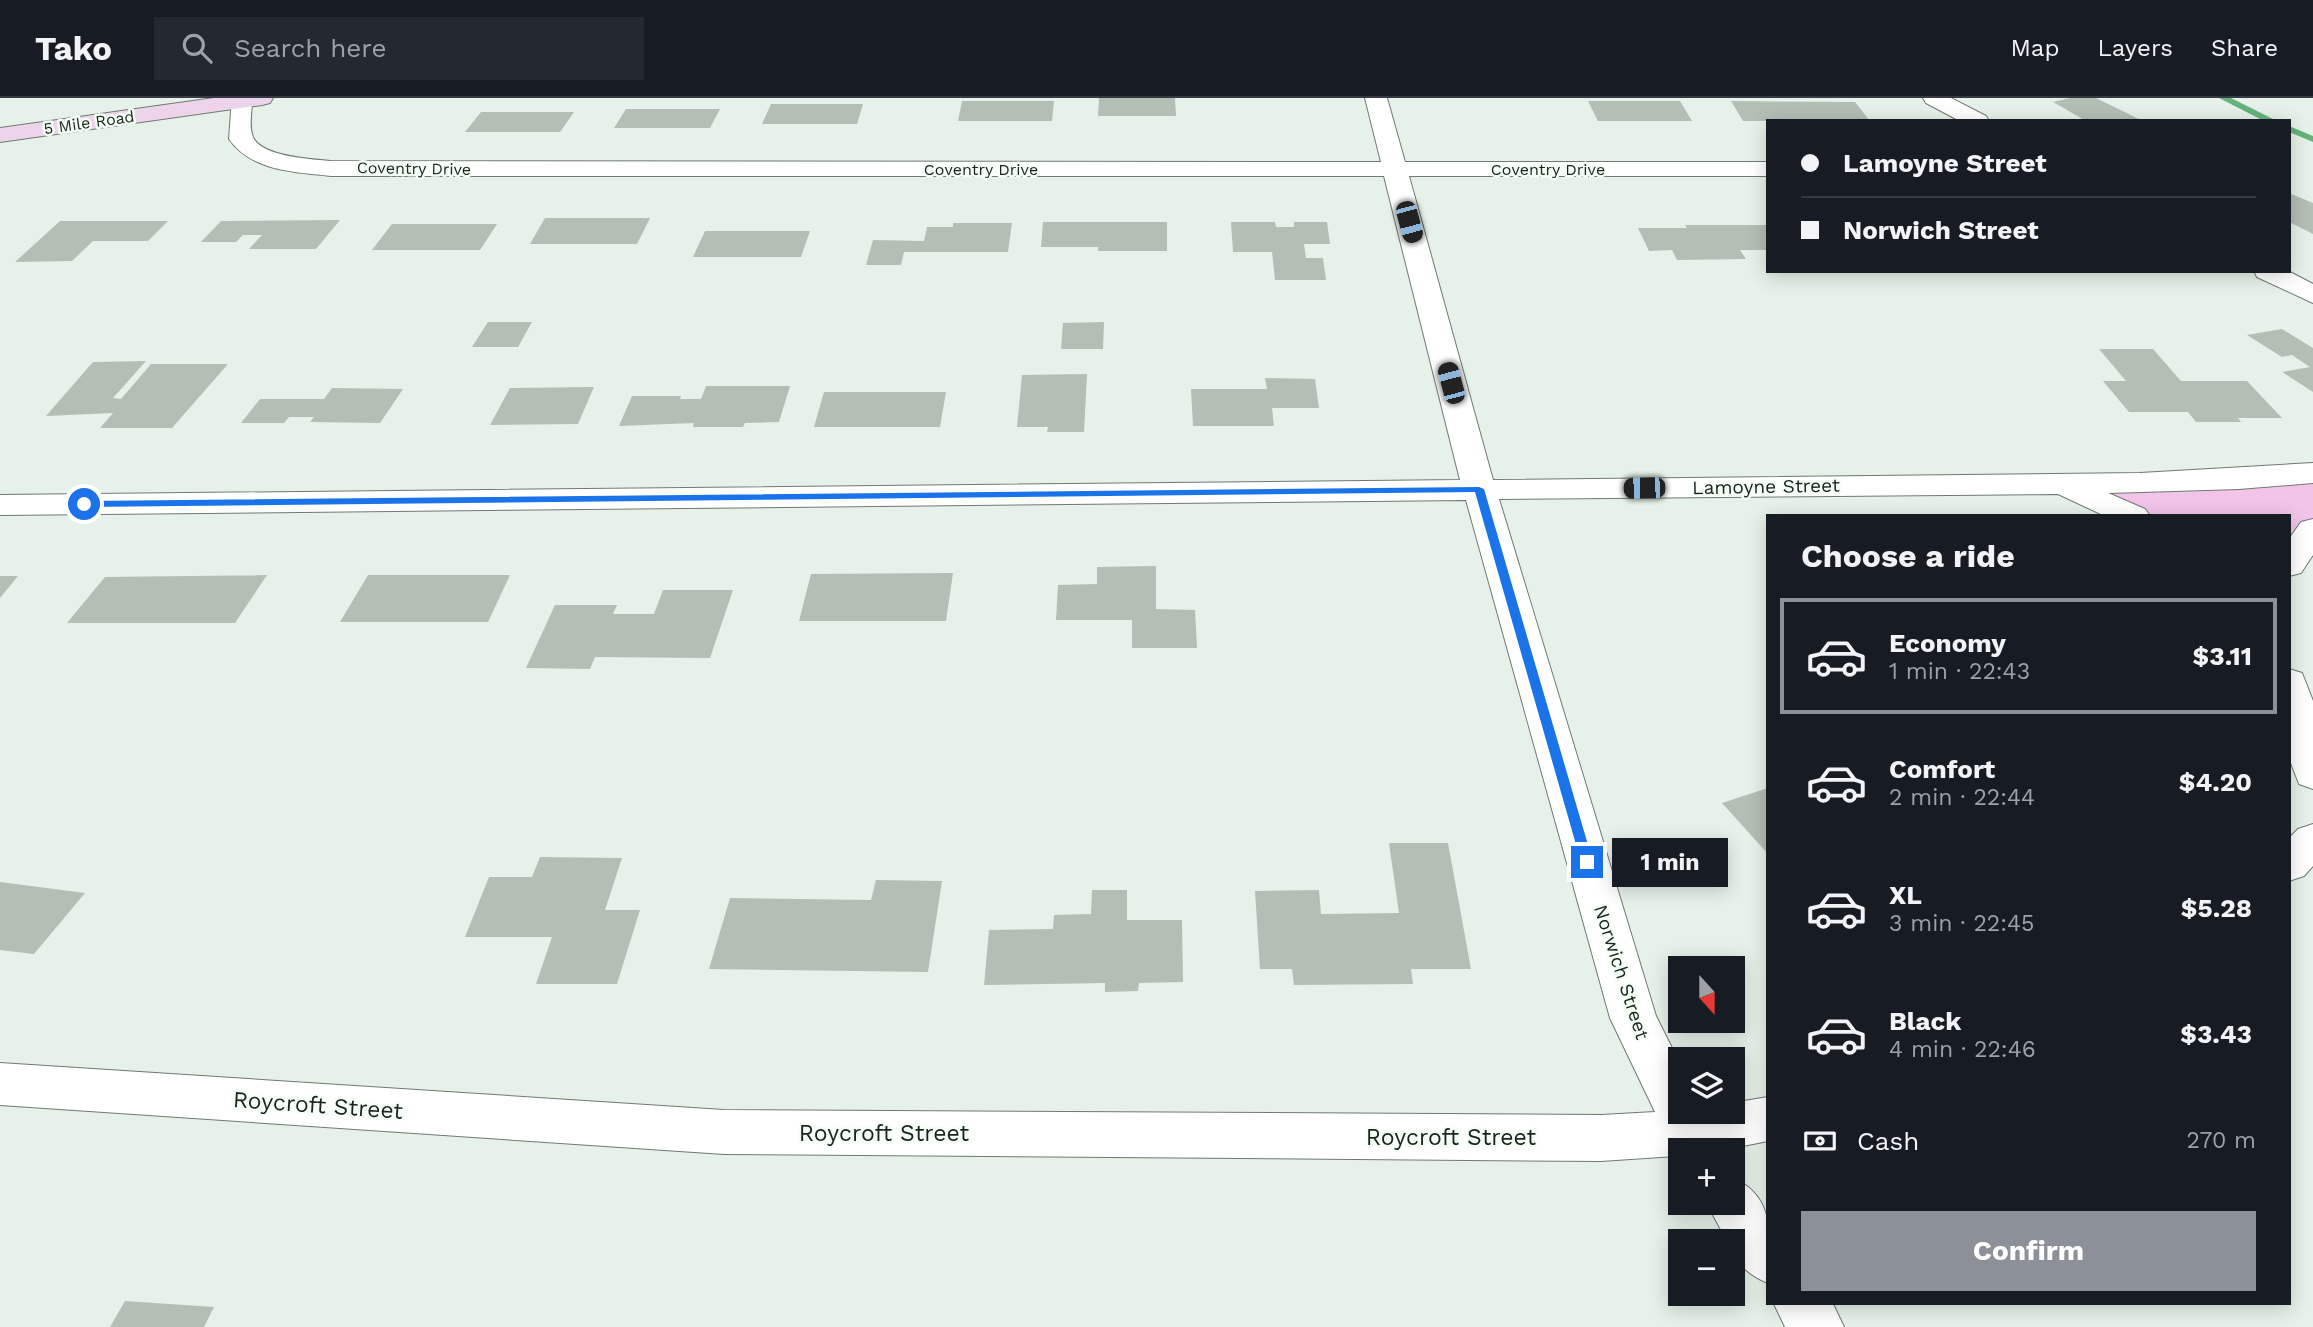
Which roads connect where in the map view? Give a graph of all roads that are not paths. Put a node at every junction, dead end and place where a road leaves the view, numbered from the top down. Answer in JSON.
{"nodes":[{"id":1,"x":1376,"y":98,"type":"edge"},
{"id":2,"x":1934,"y":98,"type":"edge"},
{"id":3,"x":251,"y":99,"type":"edge"},
{"id":4,"x":1974,"y":119,"type":"edge"},
{"id":5,"x":0,"y":135,"type":"edge"},
{"id":6,"x":1395,"y":169,"type":"junction"},
{"id":7,"x":1766,"y":169,"type":"edge"},
{"id":8,"x":2271,"y":273,"type":"edge"},
{"id":9,"x":2313,"y":295,"type":"edge"},
{"id":10,"x":2313,"y":472,"type":"edge"},
{"id":11,"x":2056,"y":483,"type":"junction"},
{"id":12,"x":1479,"y":489,"type":"junction"},
{"id":13,"x":0,"y":505,"type":"edge"},
{"id":14,"x":2128,"y":514,"type":"edge"},
{"id":15,"x":2313,"y":529,"type":"edge"},
{"id":16,"x":2291,"y":562,"type":"edge"},
{"id":17,"x":2291,"y":690,"type":"edge"},
{"id":18,"x":2313,"y":774,"type":"edge"},
{"id":19,"x":2313,"y":840,"type":"edge"},
{"id":20,"x":2291,"y":862,"type":"edge"},
{"id":21,"x":0,"y":1084,"type":"edge"},
{"id":22,"x":1766,"y":1120,"type":"edge"},
{"id":23,"x":1692,"y":1138,"type":"edge"},
{"id":24,"x":1703,"y":1138,"type":"edge"},
{"id":25,"x":1668,"y":1140,"type":"edge"},
{"id":26,"x":1740,"y":1215,"type":"edge"},
{"id":27,"x":1766,"y":1255,"type":"edge"},
{"id":28,"x":1802,"y":1305,"type":"edge"},
{"id":29,"x":1817,"y":1327,"type":"edge"}],
"edges":[{"from":1,"to":6,"type":"street","name":"Norwich Street"},
{"from":2,"to":4,"type":"street"},
{"from":3,"to":5,"type":"main road","name":"5 Mile Road"},
{"from":3,"to":6,"type":"street","name":"Coventry Drive"},
{"from":6,"to":7,"type":"street","name":"Coventry Drive"},
{"from":6,"to":12,"type":"street","name":"Norwich Street"},
{"from":8,"to":9,"type":"street"},
{"from":10,"to":11,"type":"street","name":"Lamoyne Street"},
{"from":11,"to":12,"type":"street","name":"Lamoyne Street"},
{"from":11,"to":14,"type":"street"},
{"from":12,"to":13,"type":"street","name":"Lamoyne Street"},
{"from":12,"to":23,"type":"street","name":"Norwich Street"},
{"from":15,"to":16,"type":"street"},
{"from":17,"to":18,"type":"street"},
{"from":19,"to":20,"type":"street"},
{"from":21,"to":25,"type":"street","name":"Roycroft Street"},
{"from":22,"to":24,"type":"street","name":"Roycroft Street"},
{"from":26,"to":27,"type":"street"},
{"from":28,"to":29,"type":"street"}]}
